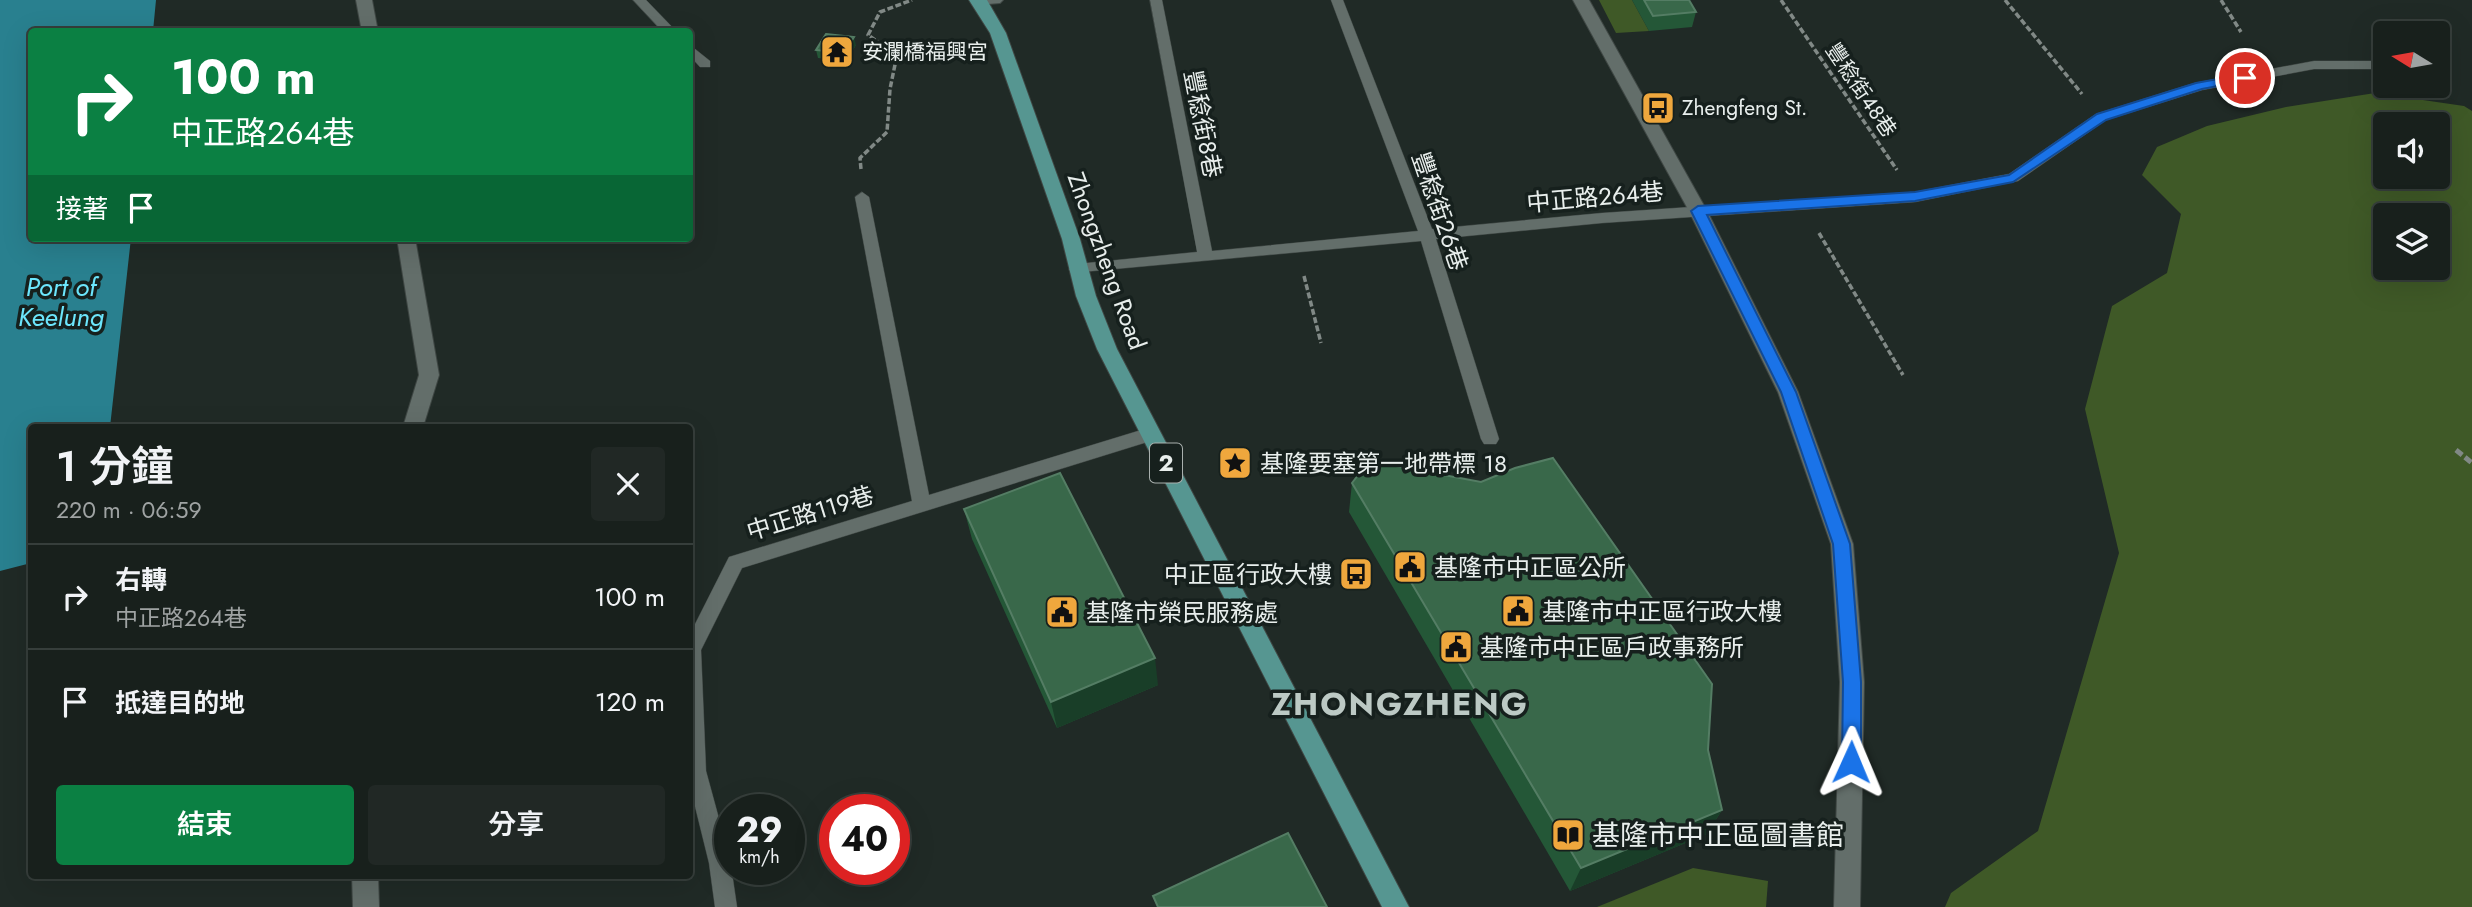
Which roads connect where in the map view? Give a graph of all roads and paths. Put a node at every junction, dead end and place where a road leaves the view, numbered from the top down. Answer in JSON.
{"nodes":[{"id":1,"x":364,"y":0,"type":"edge"},
{"id":2,"x":639,"y":0,"type":"edge"},
{"id":3,"x":912,"y":0,"type":"edge"},
{"id":4,"x":984,"y":0,"type":"edge"},
{"id":5,"x":1156,"y":0,"type":"edge"},
{"id":6,"x":1338,"y":0,"type":"edge"},
{"id":7,"x":1581,"y":0,"type":"edge"},
{"id":8,"x":1781,"y":0,"type":"edge"},
{"id":9,"x":2005,"y":0,"type":"edge"},
{"id":10,"x":2221,"y":0,"type":"edge"},
{"id":11,"x":369,"y":28,"type":"edge"},
{"id":12,"x":667,"y":28,"type":"edge"},
{"id":13,"x":2241,"y":32,"type":"dead end"},
{"id":14,"x":693,"y":52,"type":"edge"},
{"id":15,"x":705,"y":64,"type":"dead end"},
{"id":16,"x":2373,"y":65,"type":"edge"},
{"id":17,"x":2101,"y":117,"type":"junction"},
{"id":18,"x":862,"y":197,"type":"joint"},
{"id":19,"x":1915,"y":197,"type":"junction"},
{"id":20,"x":1803,"y":205,"type":"junction"},
{"id":21,"x":1698,"y":211,"type":"junction"},
{"id":22,"x":1427,"y":235,"type":"junction"},
{"id":23,"x":407,"y":242,"type":"edge"},
{"id":24,"x":1297,"y":247,"type":"junction"},
{"id":25,"x":1205,"y":256,"type":"junction"},
{"id":26,"x":1077,"y":269,"type":"junction"},
{"id":27,"x":1321,"y":343,"type":"dead end"},
{"id":28,"x":1903,"y":375,"type":"dead end"},
{"id":29,"x":414,"y":424,"type":"edge"},
{"id":30,"x":1151,"y":434,"type":"junction"},
{"id":31,"x":1490,"y":439,"type":"dead end"},
{"id":32,"x":2456,"y":450,"type":"dead end"},
{"id":33,"x":2472,"y":463,"type":"edge"},
{"id":34,"x":921,"y":503,"type":"junction"},
{"id":35,"x":693,"y":646,"type":"edge"},
{"id":36,"x":693,"y":698,"type":"edge"},
{"id":37,"x":365,"y":879,"type":"edge"},
{"id":38,"x":366,"y":907,"type":"edge"},
{"id":39,"x":726,"y":907,"type":"edge"},
{"id":40,"x":1396,"y":907,"type":"edge"},
{"id":41,"x":1847,"y":907,"type":"edge"}],
"edges":[{"from":1,"to":11,"type":"street"},
{"from":2,"to":12,"type":"lane"},
{"from":3,"to":18,"type":"path"},
{"from":4,"to":26,"type":"main road","name":"Zhongzheng Road","number":"2"},
{"from":5,"to":25,"type":"lane","name":"豐稔街8巷"},
{"from":6,"to":22,"type":"lane","name":"豐稔街26巷"},
{"from":7,"to":21,"type":"street"},
{"from":8,"to":19,"type":"path","name":"豐稔街48巷"},
{"from":9,"to":17,"type":"path"},
{"from":10,"to":13,"type":"path"},
{"from":14,"to":15,"type":"lane"},
{"from":16,"to":17,"type":"lane","name":"中正路264巷"},
{"from":17,"to":19,"type":"lane","name":"中正路264巷"},
{"from":18,"to":34,"type":"lane"},
{"from":19,"to":20,"type":"lane","name":"中正路264巷"},
{"from":20,"to":21,"type":"lane","name":"中正路264巷"},
{"from":20,"to":28,"type":"path"},
{"from":21,"to":22,"type":"lane","name":"中正路264巷"},
{"from":21,"to":41,"type":"street"},
{"from":22,"to":24,"type":"lane","name":"中正路264巷"},
{"from":22,"to":31,"type":"lane","name":"豐稔街26巷"},
{"from":23,"to":29,"type":"street"},
{"from":24,"to":25,"type":"lane","name":"中正路264巷"},
{"from":24,"to":27,"type":"path"},
{"from":25,"to":26,"type":"lane","name":"中正路264巷"},
{"from":26,"to":30,"type":"main road","name":"Zhongzheng Road","number":"2"},
{"from":30,"to":34,"type":"lane","name":"中正路119巷"},
{"from":30,"to":40,"type":"main road","name":"Zhongzheng Road","number":"2"},
{"from":32,"to":33,"type":"path"},
{"from":34,"to":35,"type":"lane","name":"中正路119巷"},
{"from":36,"to":39,"type":"lane","name":"中正路119巷"},
{"from":37,"to":38,"type":"street"}]}
